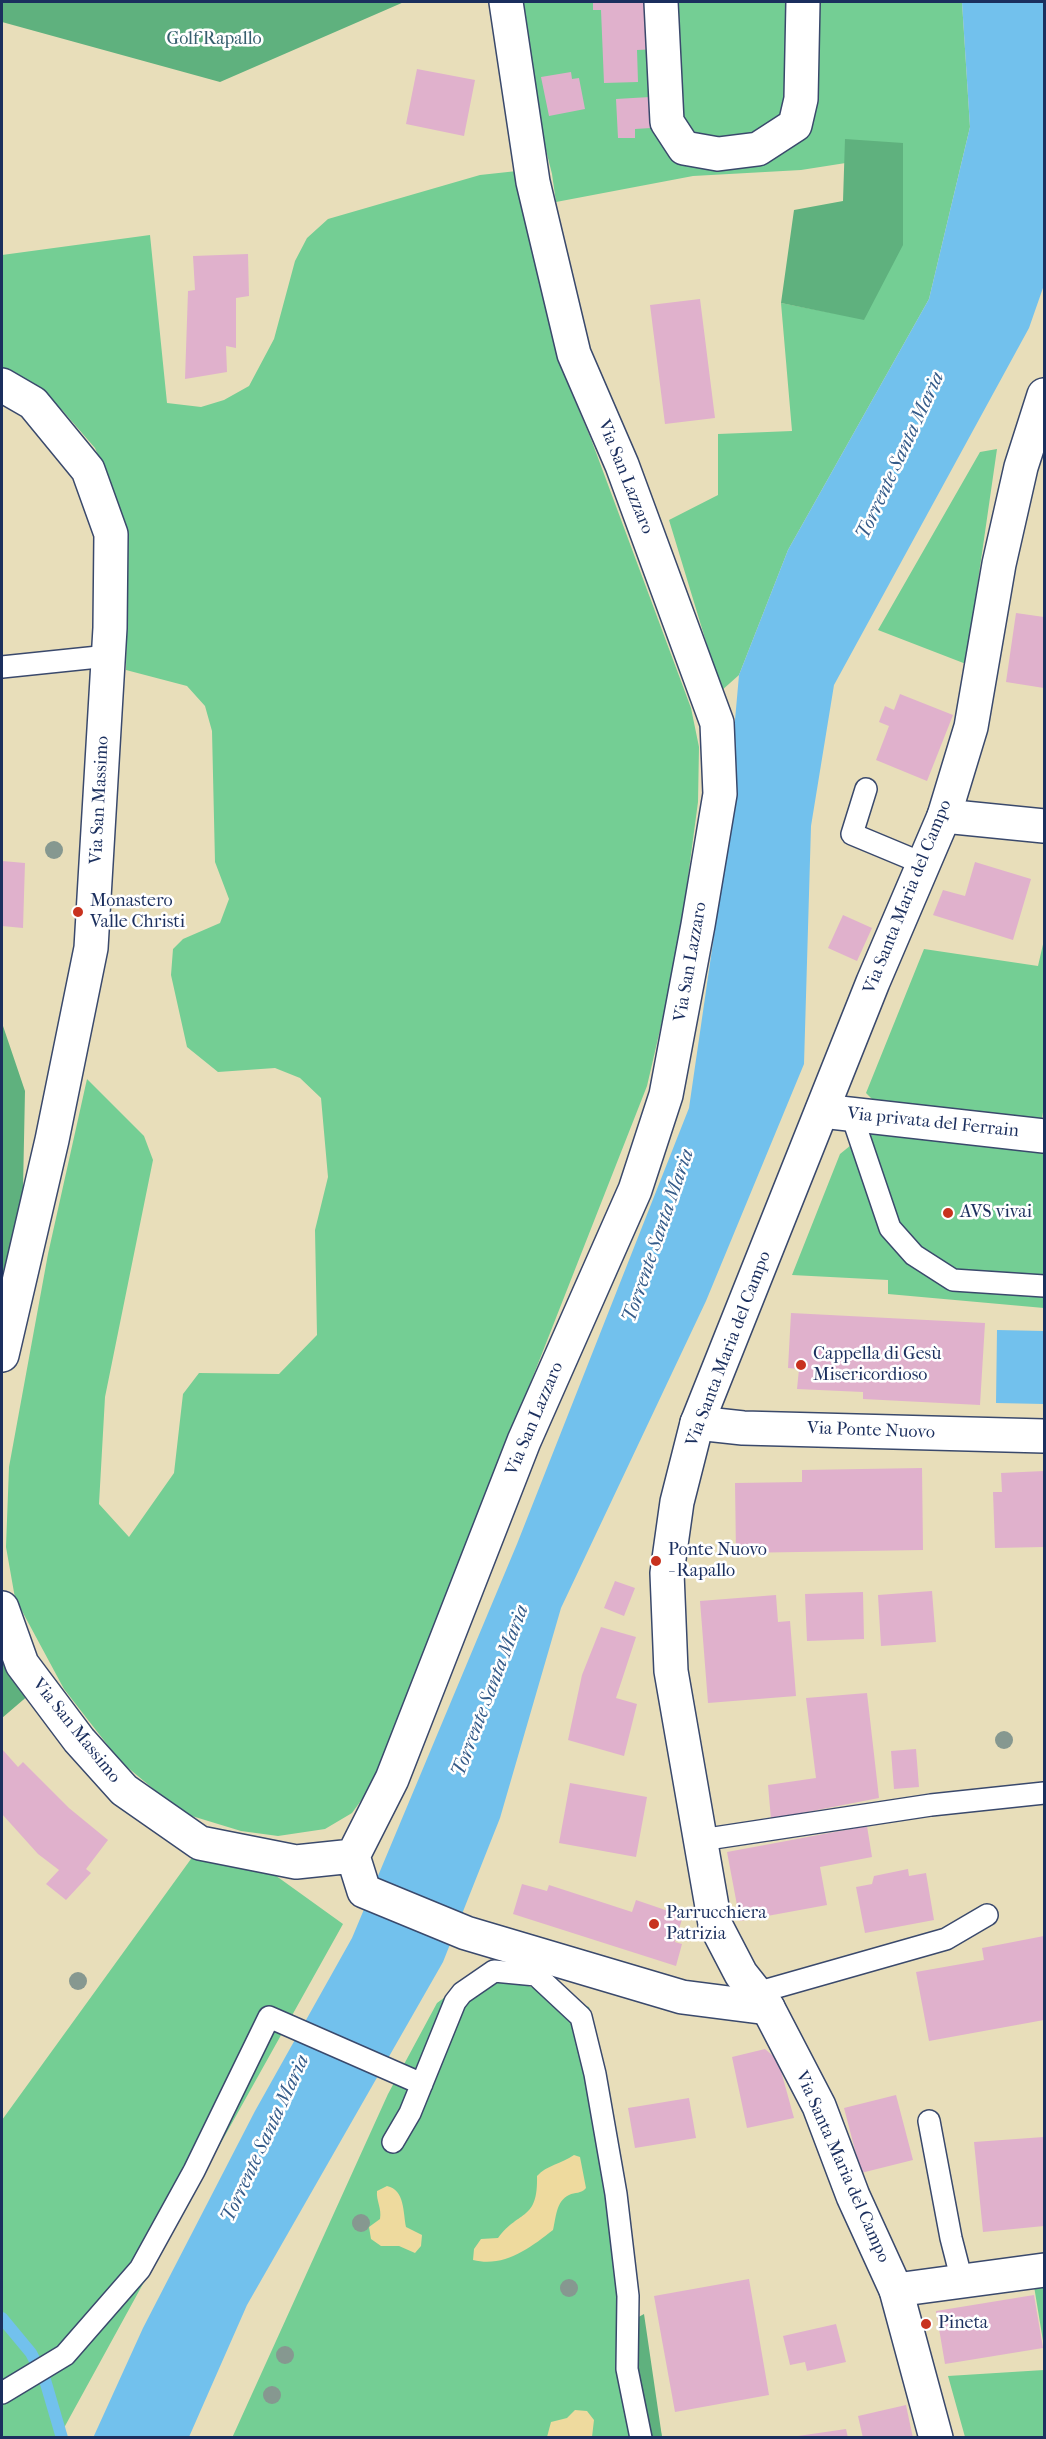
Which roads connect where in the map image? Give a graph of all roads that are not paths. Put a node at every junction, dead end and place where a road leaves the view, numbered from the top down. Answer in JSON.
{"nodes":[{"id":1,"x":506,"y":2,"type":"edge"},
{"id":2,"x":661,"y":2,"type":"edge"},
{"id":3,"x":803,"y":2,"type":"edge"},
{"id":4,"x":2,"y":385,"type":"edge"},
{"id":5,"x":1044,"y":395,"type":"edge"},
{"id":6,"x":108,"y":656,"type":"junction"},
{"id":7,"x":2,"y":668,"type":"edge"},
{"id":8,"x":866,"y":789,"type":"dead end"},
{"id":9,"x":944,"y":816,"type":"junction"},
{"id":10,"x":1044,"y":826,"type":"edge"},
{"id":11,"x":924,"y":864,"type":"junction"},
{"id":12,"x":837,"y":1112,"type":"junction"},
{"id":13,"x":1044,"y":1136,"type":"edge"},
{"id":14,"x":1044,"y":1286,"type":"edge"},
{"id":15,"x":2,"y":1355,"type":"edge"},
{"id":16,"x":697,"y":1423,"type":"junction"},
{"id":17,"x":1044,"y":1436,"type":"edge"},
{"id":18,"x":2,"y":1608,"type":"edge"},
{"id":19,"x":1044,"y":1793,"type":"edge"},
{"id":20,"x":701,"y":1840,"type":"junction"},
{"id":21,"x":353,"y":1856,"type":"junction"},
{"id":22,"x":987,"y":1915,"type":"dead end"},
{"id":23,"x":762,"y":2000,"type":"junction"},
{"id":24,"x":413,"y":2080,"type":"junction"},
{"id":25,"x":929,"y":2121,"type":"dead end"},
{"id":26,"x":393,"y":2142,"type":"dead end"},
{"id":27,"x":1044,"y":2270,"type":"edge"},
{"id":28,"x":962,"y":2281,"type":"junction"},
{"id":29,"x":896,"y":2290,"type":"junction"},
{"id":30,"x":2,"y":2392,"type":"edge"},
{"id":31,"x":641,"y":2438,"type":"edge"},
{"id":32,"x":936,"y":2438,"type":"edge"}],
"edges":[{"from":1,"to":21,"type":"street","name":"Via San Lazzaro"},
{"from":2,"to":3,"type":"street"},
{"from":4,"to":6,"type":"street","name":"Via San Massimo"},
{"from":5,"to":9,"type":"street","name":"Via Santa Maria del Campo"},
{"from":6,"to":7,"type":"lane"},
{"from":6,"to":15,"type":"street","name":"Via San Massimo"},
{"from":8,"to":11,"type":"lane"},
{"from":9,"to":10,"type":"street"},
{"from":9,"to":11,"type":"street","name":"Via Santa Maria del Campo"},
{"from":11,"to":12,"type":"street","name":"Via Santa Maria del Campo"},
{"from":12,"to":13,"type":"street","name":"Via privata del Ferrain"},
{"from":12,"to":14,"type":"lane"},
{"from":12,"to":16,"type":"street","name":"Via Santa Maria del Campo"},
{"from":16,"to":17,"type":"street","name":"Via Ponte Nuovo"},
{"from":16,"to":20,"type":"street","name":"Via Santa Maria del Campo"},
{"from":18,"to":21,"type":"street","name":"Via San Massimo"},
{"from":19,"to":20,"type":"lane"},
{"from":20,"to":23,"type":"street","name":"Via Santa Maria del Campo"},
{"from":21,"to":23,"type":"street"},
{"from":22,"to":23,"type":"lane"},
{"from":23,"to":29,"type":"street","name":"Via Santa Maria del Campo"},
{"from":24,"to":26,"type":"lane"},
{"from":24,"to":30,"type":"lane"},
{"from":24,"to":31,"type":"lane"},
{"from":25,"to":28,"type":"lane"},
{"from":27,"to":28,"type":"street"},
{"from":28,"to":29,"type":"street"},
{"from":29,"to":32,"type":"street","name":"Via Santa Maria del Campo"}]}
